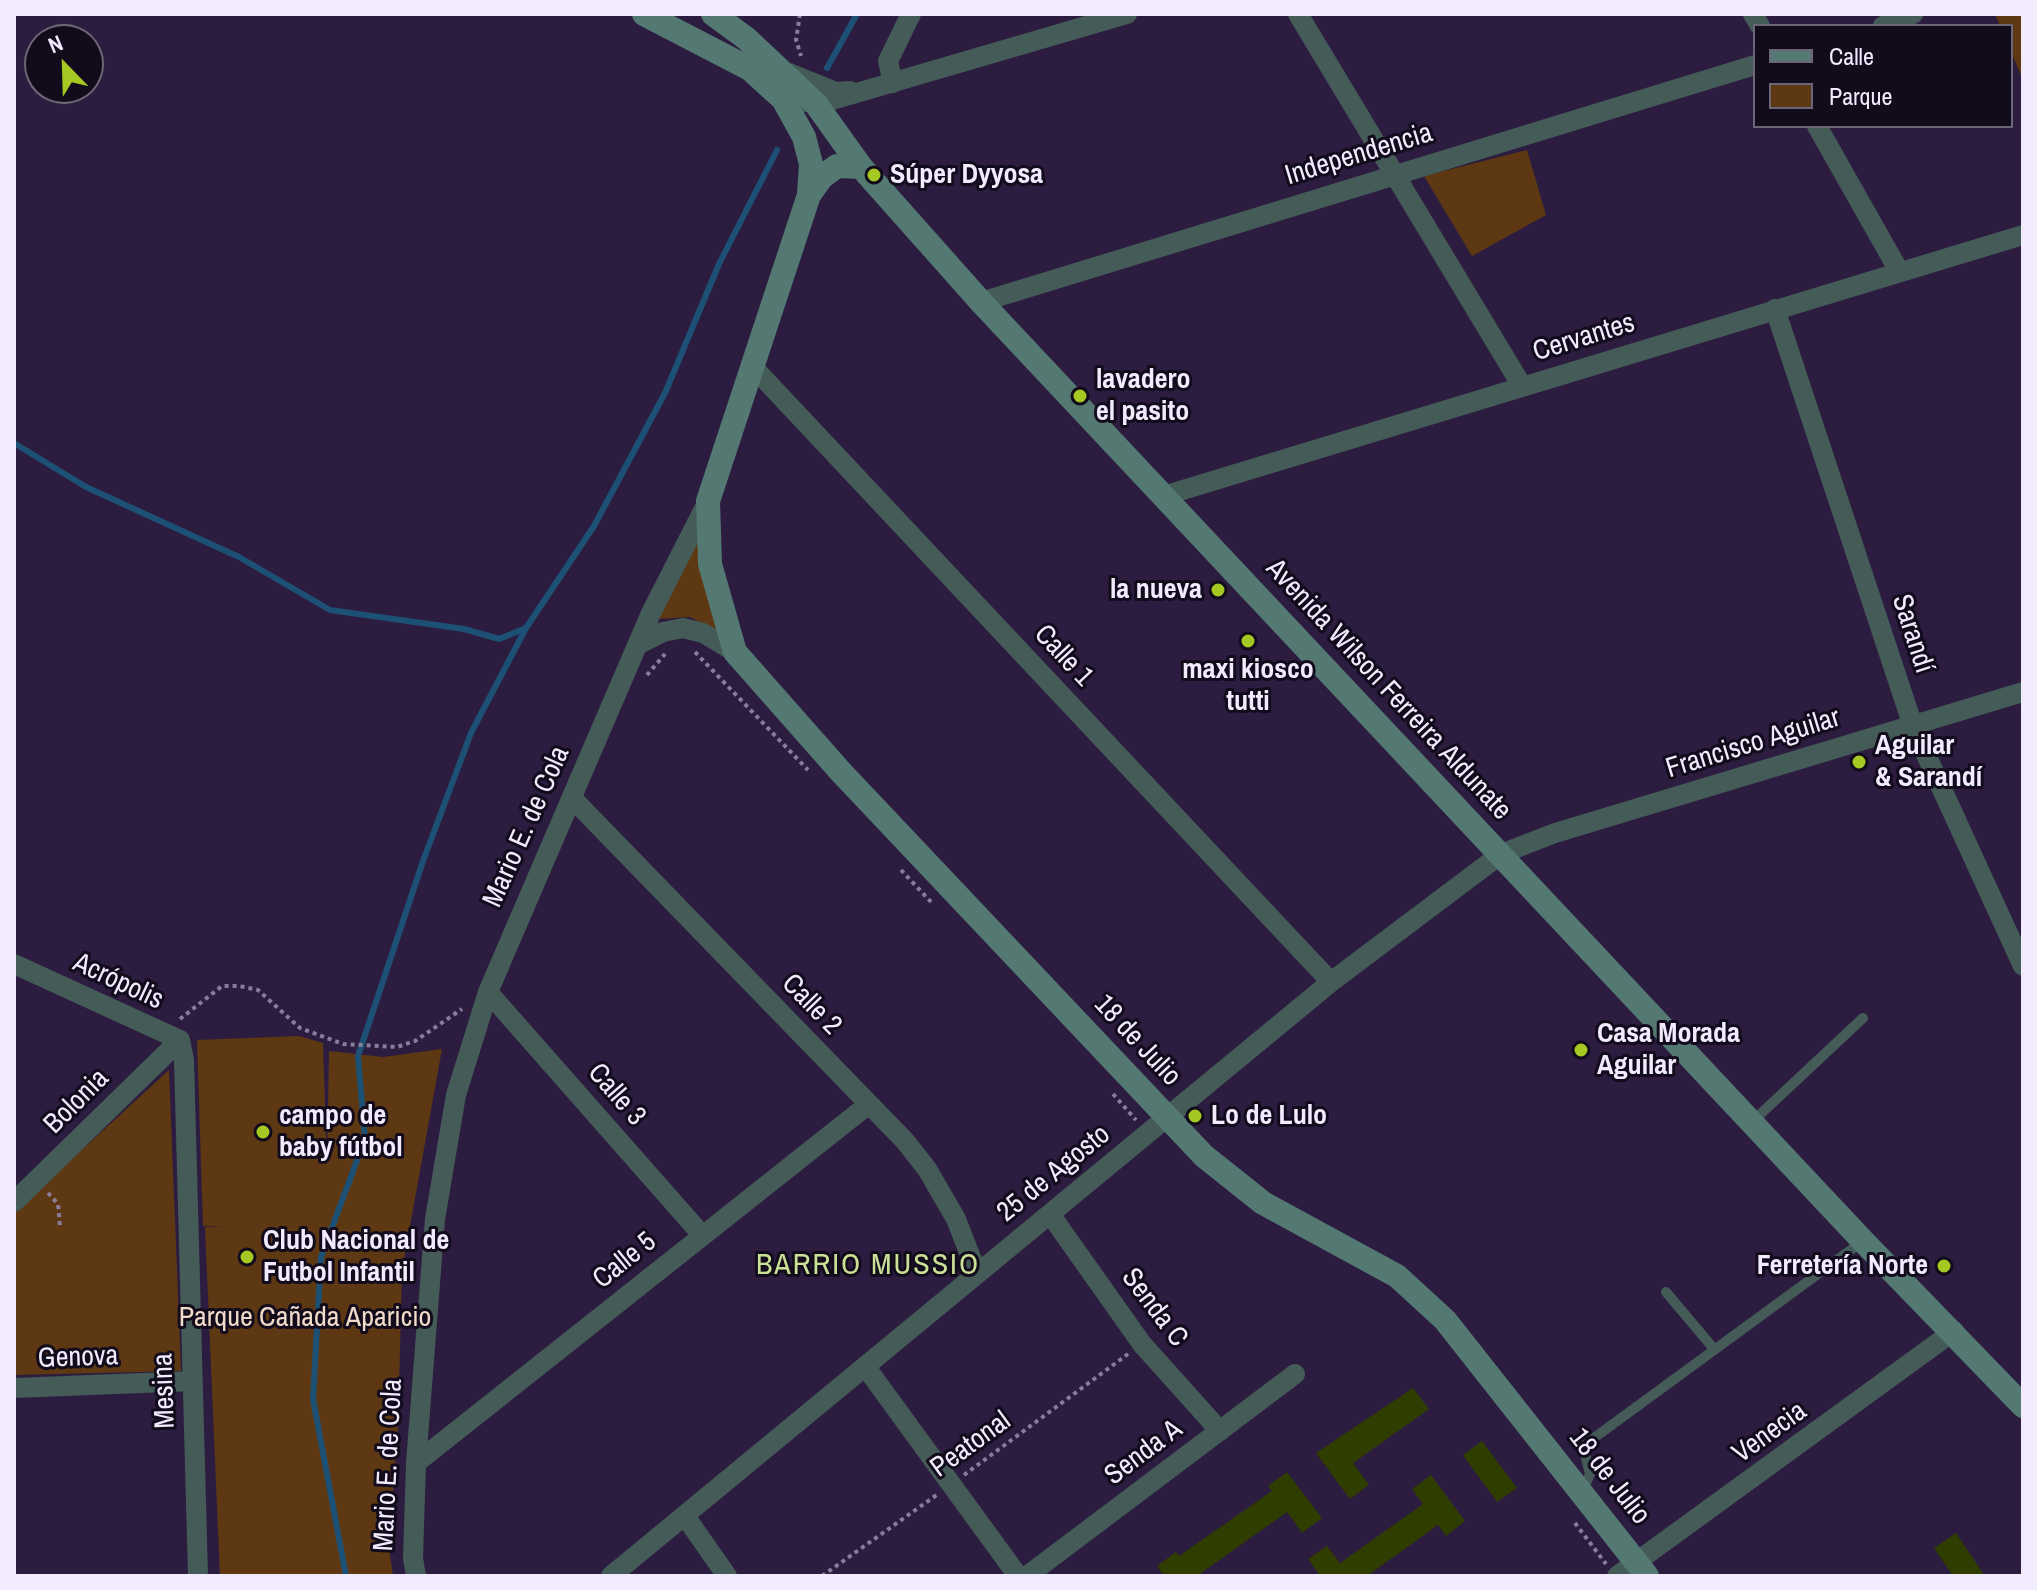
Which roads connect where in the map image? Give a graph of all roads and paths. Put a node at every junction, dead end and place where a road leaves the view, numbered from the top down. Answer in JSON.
{"nodes":[{"id":1,"x":644,"y":14,"type":"edge"},
{"id":2,"x":713,"y":14,"type":"edge"},
{"id":3,"x":800,"y":14,"type":"edge"},
{"id":4,"x":911,"y":14,"type":"edge"},
{"id":5,"x":1127,"y":14,"type":"edge"},
{"id":6,"x":1298,"y":14,"type":"edge"},
{"id":7,"x":1913,"y":14,"type":"edge"},
{"id":8,"x":1888,"y":24,"type":"edge"},
{"id":9,"x":808,"y":64,"type":"dead end"},
{"id":10,"x":776,"y":66,"type":"junction"},
{"id":11,"x":1753,"y":66,"type":"edge"},
{"id":12,"x":893,"y":83,"type":"junction"},
{"id":13,"x":866,"y":90,"type":"junction"},
{"id":14,"x":783,"y":99,"type":"junction"},
{"id":15,"x":816,"y":104,"type":"junction"},
{"id":16,"x":1818,"y":128,"type":"edge"},
{"id":17,"x":861,"y":167,"type":"junction"},
{"id":18,"x":1393,"y":174,"type":"junction"},
{"id":19,"x":809,"y":195,"type":"junction"},
{"id":20,"x":2023,"y":235,"type":"edge"},
{"id":21,"x":1899,"y":271,"type":"junction"},
{"id":22,"x":981,"y":302,"type":"junction"},
{"id":23,"x":1775,"y":309,"type":"junction"},
{"id":24,"x":754,"y":368,"type":"junction"},
{"id":25,"x":1522,"y":386,"type":"junction"},
{"id":26,"x":1163,"y":496,"type":"junction"},
{"id":27,"x":708,"y":501,"type":"junction"},
{"id":28,"x":641,"y":643,"type":"junction"},
{"id":29,"x":735,"y":652,"type":"junction"},
{"id":30,"x":2023,"y":692,"type":"edge"},
{"id":31,"x":1913,"y":726,"type":"junction"},
{"id":32,"x":572,"y":798,"type":"junction"},
{"id":33,"x":1501,"y":854,"type":"junction"},
{"id":34,"x":14,"y":964,"type":"edge"},
{"id":35,"x":2023,"y":966,"type":"edge"},
{"id":36,"x":1331,"y":982,"type":"junction"},
{"id":37,"x":488,"y":992,"type":"junction"},
{"id":38,"x":1863,"y":1018,"type":"dead end"},
{"id":39,"x":176,"y":1045,"type":"junction"},
{"id":40,"x":869,"y":1104,"type":"junction"},
{"id":41,"x":1168,"y":1118,"type":"junction"},
{"id":42,"x":1753,"y":1121,"type":"junction"},
{"id":43,"x":18,"y":1192,"type":"edge"},
{"id":44,"x":56,"y":1201,"type":"dead end"},
{"id":45,"x":1050,"y":1214,"type":"junction"},
{"id":46,"x":60,"y":1227,"type":"dead end"},
{"id":47,"x":702,"y":1235,"type":"junction"},
{"id":48,"x":1863,"y":1241,"type":"junction"},
{"id":49,"x":977,"y":1273,"type":"junction"},
{"id":50,"x":1666,"y":1292,"type":"dead end"},
{"id":51,"x":1954,"y":1331,"type":"junction"},
{"id":52,"x":1142,"y":1344,"type":"junction"},
{"id":53,"x":1714,"y":1349,"type":"junction"},
{"id":54,"x":865,"y":1366,"type":"junction"},
{"id":55,"x":1295,"y":1374,"type":"dead end"},
{"id":56,"x":193,"y":1381,"type":"junction"},
{"id":57,"x":14,"y":1388,"type":"edge"},
{"id":58,"x":2023,"y":1406,"type":"edge"},
{"id":59,"x":1220,"y":1431,"type":"junction"},
{"id":60,"x":416,"y":1463,"type":"junction"},
{"id":61,"x":951,"y":1484,"type":"junction"},
{"id":62,"x":1583,"y":1490,"type":"junction"},
{"id":63,"x":685,"y":1516,"type":"junction"},
{"id":64,"x":1642,"y":1569,"type":"edge"},
{"id":65,"x":198,"y":1576,"type":"edge"},
{"id":66,"x":416,"y":1576,"type":"edge"},
{"id":67,"x":611,"y":1576,"type":"edge"},
{"id":68,"x":727,"y":1576,"type":"edge"},
{"id":69,"x":822,"y":1576,"type":"edge"},
{"id":70,"x":1018,"y":1576,"type":"edge"},
{"id":71,"x":1027,"y":1576,"type":"edge"},
{"id":72,"x":1617,"y":1576,"type":"edge"}],
"edges":[{"from":1,"to":14,"type":"street"},
{"from":2,"to":10,"type":"street","name":"Avenida Wilson Ferreira Aldunate"},
{"from":3,"to":9,"type":"path"},
{"from":4,"to":12,"type":"street"},
{"from":5,"to":12,"type":"street"},
{"from":6,"to":18,"type":"street"},
{"from":7,"to":8,"type":"street"},
{"from":10,"to":13,"type":"street"},
{"from":10,"to":15,"type":"street","name":"Avenida Wilson Ferreira Aldunate"},
{"from":11,"to":18,"type":"street","name":"Independencia"},
{"from":12,"to":13,"type":"street"},
{"from":13,"to":15,"type":"street"},
{"from":14,"to":15,"type":"street"},
{"from":14,"to":19,"type":"street"},
{"from":15,"to":17,"type":"street","name":"Avenida Wilson Ferreira Aldunate"},
{"from":16,"to":21,"type":"street"},
{"from":17,"to":19,"type":"street","name":"Mario E. de Cola"},
{"from":17,"to":22,"type":"street","name":"Avenida Wilson Ferreira Aldunate"},
{"from":18,"to":22,"type":"street","name":"Independencia"},
{"from":18,"to":25,"type":"street"},
{"from":19,"to":24,"type":"street","name":"Mario E. de Cola"},
{"from":20,"to":21,"type":"street","name":"Cervantes"},
{"from":21,"to":23,"type":"street","name":"Cervantes"},
{"from":22,"to":26,"type":"street","name":"Avenida Wilson Ferreira Aldunate"},
{"from":23,"to":25,"type":"street","name":"Cervantes"},
{"from":23,"to":31,"type":"street","name":"Sarandí"},
{"from":24,"to":27,"type":"street","name":"Mario E. de Cola"},
{"from":24,"to":36,"type":"street","name":"Calle 1"},
{"from":25,"to":26,"type":"street","name":"Cervantes"},
{"from":26,"to":33,"type":"street","name":"Avenida Wilson Ferreira Aldunate"},
{"from":27,"to":28,"type":"street","name":"Mario E. de Cola"},
{"from":27,"to":29,"type":"street","name":"18 de Julio"},
{"from":28,"to":29,"type":"street","name":"18 de Julio"},
{"from":28,"to":32,"type":"street","name":"Mario E. de Cola"},
{"from":29,"to":41,"type":"street","name":"18 de Julio"},
{"from":30,"to":31,"type":"street","name":"Francisco Aguilar"},
{"from":31,"to":33,"type":"street","name":"Francisco Aguilar"},
{"from":31,"to":35,"type":"street","name":"Sarandí"},
{"from":32,"to":37,"type":"street","name":"Mario E. de Cola"},
{"from":32,"to":40,"type":"street","name":"Calle 2"},
{"from":33,"to":36,"type":"street","name":"25 de Agosto"},
{"from":33,"to":42,"type":"street","name":"Avenida Wilson Ferreira Aldunate"},
{"from":34,"to":39,"type":"street","name":"Acrópolis"},
{"from":36,"to":41,"type":"street","name":"25 de Agosto"},
{"from":37,"to":39,"type":"path"},
{"from":37,"to":47,"type":"street","name":"Calle 3"},
{"from":37,"to":60,"type":"street","name":"Mario E. de Cola"},
{"from":38,"to":42,"type":"lane"},
{"from":39,"to":43,"type":"street","name":"Bolonia"},
{"from":39,"to":56,"type":"street","name":"Mesina"},
{"from":40,"to":47,"type":"street","name":"Calle 5"},
{"from":40,"to":49,"type":"street","name":"Calle 2"},
{"from":41,"to":45,"type":"street","name":"25 de Agosto"},
{"from":41,"to":62,"type":"street","name":"18 de Julio"},
{"from":42,"to":48,"type":"street","name":"Avenida Wilson Ferreira Aldunate"},
{"from":44,"to":46,"type":"path"},
{"from":45,"to":49,"type":"street","name":"25 de Agosto"},
{"from":45,"to":52,"type":"street","name":"Senda C"},
{"from":47,"to":60,"type":"street","name":"Calle 5"},
{"from":48,"to":51,"type":"street","name":"Avenida Wilson Ferreira Aldunate"},
{"from":48,"to":53,"type":"lane"},
{"from":49,"to":54,"type":"street","name":"25 de Agosto"},
{"from":50,"to":53,"type":"lane"},
{"from":51,"to":58,"type":"street","name":"Avenida Wilson Ferreira Aldunate"},
{"from":51,"to":64,"type":"street","name":"Venecia"},
{"from":52,"to":59,"type":"street","name":"Senda C"},
{"from":52,"to":61,"type":"path","name":"Peatonal"},
{"from":53,"to":62,"type":"lane"},
{"from":54,"to":61,"type":"street"},
{"from":54,"to":63,"type":"street","name":"25 de Agosto"},
{"from":55,"to":59,"type":"street","name":"Senda A"},
{"from":56,"to":57,"type":"street","name":"Genova"},
{"from":56,"to":65,"type":"street","name":"Mesina"},
{"from":59,"to":71,"type":"street","name":"Senda A"},
{"from":60,"to":66,"type":"street","name":"Mario E. de Cola"},
{"from":61,"to":69,"type":"path","name":"Peatonal"},
{"from":61,"to":70,"type":"street"},
{"from":62,"to":64,"type":"street","name":"18 de Julio"},
{"from":63,"to":67,"type":"street","name":"25 de Agosto"},
{"from":63,"to":68,"type":"street"},
{"from":64,"to":72,"type":"street","name":"Venecia"}]}
